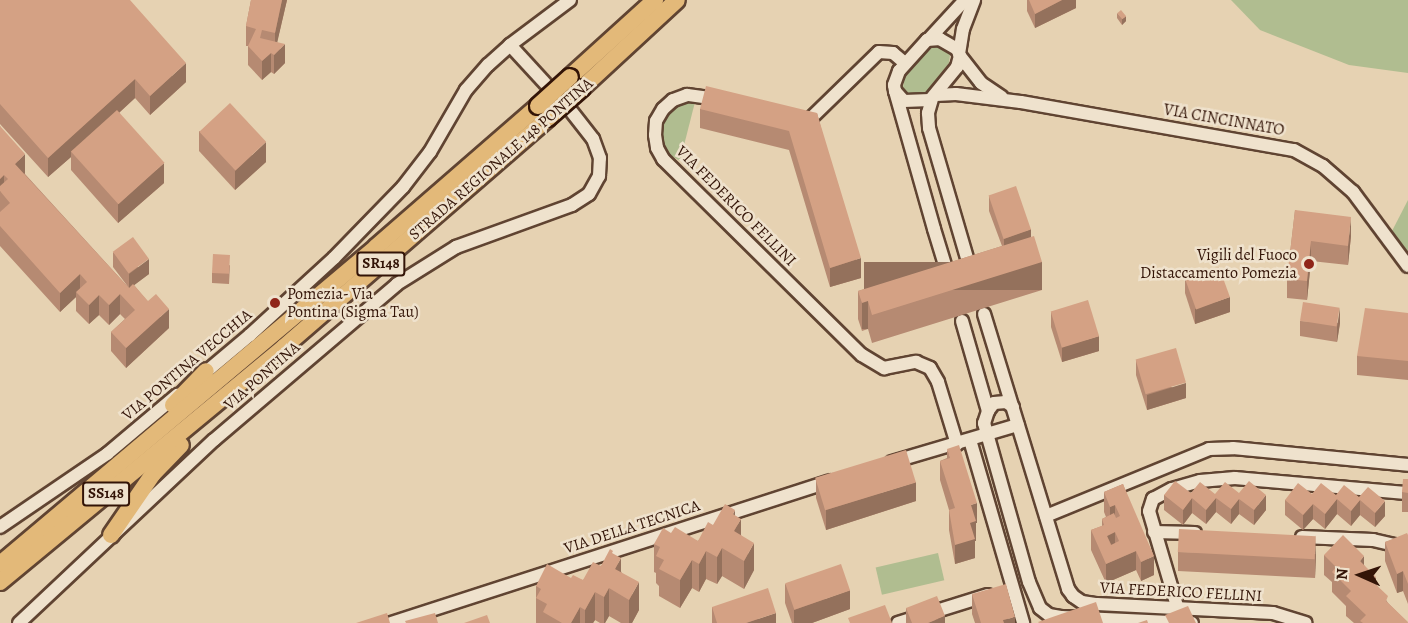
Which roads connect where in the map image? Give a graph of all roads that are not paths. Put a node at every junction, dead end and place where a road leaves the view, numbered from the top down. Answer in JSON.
{"nodes":[{"id":1,"x":570,"y":0,"type":"edge"},
{"id":2,"x":655,"y":0,"type":"edge"},
{"id":3,"x":677,"y":0,"type":"edge"},
{"id":4,"x":965,"y":0,"type":"edge"},
{"id":5,"x":974,"y":0,"type":"edge"},
{"id":6,"x":929,"y":39,"type":"junction"},
{"id":7,"x":510,"y":45,"type":"junction"},
{"id":8,"x":960,"y":55,"type":"junction"},
{"id":9,"x":905,"y":63,"type":"junction"},
{"id":10,"x":545,"y":83,"type":"dead end"},
{"id":11,"x":576,"y":83,"type":"junction"},
{"id":12,"x":895,"y":91,"type":"junction"},
{"id":13,"x":934,"y":97,"type":"junction"},
{"id":14,"x":1021,"y":102,"type":"junction"},
{"id":15,"x":733,"y":103,"type":"edge"},
{"id":16,"x":543,"y":112,"type":"junction"},
{"id":17,"x":572,"y":112,"type":"dead end"},
{"id":18,"x":798,"y":119,"type":"edge"},
{"id":19,"x":944,"y":179,"type":"junction"},
{"id":20,"x":923,"y":186,"type":"junction"},
{"id":21,"x":1408,"y":266,"type":"edge"},
{"id":22,"x":984,"y":314,"type":"dead end"},
{"id":23,"x":962,"y":321,"type":"dead end"},
{"id":24,"x":206,"y":371,"type":"junction"},
{"id":25,"x":212,"y":406,"type":"junction"},
{"id":26,"x":1012,"y":407,"type":"junction"},
{"id":27,"x":988,"y":411,"type":"junction"},
{"id":28,"x":1018,"y":425,"type":"junction"},
{"id":29,"x":987,"y":435,"type":"junction"},
{"id":30,"x":970,"y":440,"type":"junction"},
{"id":31,"x":957,"y":444,"type":"junction"},
{"id":32,"x":117,"y":463,"type":"junction"},
{"id":33,"x":1408,"y":465,"type":"edge"},
{"id":34,"x":880,"y":466,"type":"edge"},
{"id":35,"x":839,"y":479,"type":"edge"},
{"id":36,"x":1408,"y":493,"type":"edge"},
{"id":37,"x":1046,"y":516,"type":"junction"},
{"id":38,"x":0,"y":527,"type":"edge"},
{"id":39,"x":1154,"y":531,"type":"junction"},
{"id":40,"x":1212,"y":534,"type":"edge"},
{"id":41,"x":111,"y":535,"type":"junction"},
{"id":42,"x":1293,"y":537,"type":"edge"},
{"id":43,"x":1408,"y":548,"type":"edge"},
{"id":44,"x":0,"y":564,"type":"edge"},
{"id":45,"x":0,"y":582,"type":"edge"},
{"id":46,"x":1029,"y":582,"type":"junction"},
{"id":47,"x":1013,"y":586,"type":"junction"},
{"id":48,"x":1068,"y":590,"type":"junction"},
{"id":49,"x":1179,"y":608,"type":"junction"},
{"id":50,"x":1051,"y":616,"type":"junction"},
{"id":51,"x":1023,"y":622,"type":"edge"},
{"id":52,"x":1179,"y":622,"type":"edge"},
{"id":53,"x":19,"y":623,"type":"edge"},
{"id":54,"x":391,"y":623,"type":"edge"},
{"id":55,"x":898,"y":623,"type":"edge"},
{"id":56,"x":1192,"y":623,"type":"edge"},
{"id":57,"x":1306,"y":623,"type":"edge"}],
"edges":[{"from":1,"to":7,"type":"street","name":"VIA PONTINA VECCHIA"},
{"from":2,"to":11,"type":"highway","name":"STRADA REGIONALE 148 PONTINA","number":"SR148"},
{"from":3,"to":11,"type":"highway","name":"STRADA REGIONALE 148 PONTINA","number":"SR148"},
{"from":4,"to":6,"type":"street"},
{"from":5,"to":8,"type":"street"},
{"from":6,"to":8,"type":"street"},
{"from":6,"to":9,"type":"street"},
{"from":7,"to":10,"type":"street"},
{"from":7,"to":24,"type":"street","name":"VIA PONTINA VECCHIA"},
{"from":8,"to":13,"type":"street"},
{"from":8,"to":14,"type":"street","name":"VIA CINCINNATO"},
{"from":9,"to":12,"type":"street"},
{"from":9,"to":18,"type":"street"},
{"from":11,"to":16,"type":"highway","name":"STRADA REGIONALE 148 PONTINA","number":"SR148","bridge":true},
{"from":12,"to":13,"type":"street"},
{"from":12,"to":20,"type":"street"},
{"from":13,"to":14,"type":"street","name":"VIA CINCINNATO"},
{"from":13,"to":19,"type":"street"},
{"from":14,"to":21,"type":"street","name":"VIA CINCINNATO"},
{"from":15,"to":31,"type":"street","name":"VIA FEDERICO FELLINI"},
{"from":16,"to":25,"type":"highway","name":"STRADA REGIONALE 148 PONTINA","number":"SR148"},
{"from":16,"to":32,"type":"highway","number":"SS148"},
{"from":17,"to":41,"type":"street","name":"VIA PONTINA"},
{"from":19,"to":20,"type":"street"},
{"from":19,"to":20,"type":"street"},
{"from":22,"to":26,"type":"street"},
{"from":23,"to":27,"type":"street"},
{"from":24,"to":32,"type":"highway"},
{"from":24,"to":38,"type":"street","name":"VIA PONTINA VECCHIA"},
{"from":25,"to":41,"type":"highway"},
{"from":25,"to":45,"type":"highway","number":"SS148"},
{"from":26,"to":27,"type":"street"},
{"from":26,"to":28,"type":"street"},
{"from":27,"to":29,"type":"street"},
{"from":28,"to":29,"type":"street"},
{"from":28,"to":37,"type":"street"},
{"from":29,"to":30,"type":"street"},
{"from":29,"to":46,"type":"street"},
{"from":30,"to":31,"type":"street"},
{"from":30,"to":47,"type":"street"},
{"from":31,"to":34,"type":"street"},
{"from":32,"to":44,"type":"highway","number":"SS148"},
{"from":33,"to":37,"type":"street"},
{"from":35,"to":54,"type":"street","name":"VIA DELLA TECNICA"},
{"from":36,"to":39,"type":"street"},
{"from":37,"to":48,"type":"street"},
{"from":39,"to":40,"type":"street"},
{"from":39,"to":49,"type":"street"},
{"from":41,"to":53,"type":"street"},
{"from":42,"to":43,"type":"street"},
{"from":46,"to":47,"type":"street"},
{"from":46,"to":50,"type":"street"},
{"from":47,"to":51,"type":"street"},
{"from":47,"to":55,"type":"street"},
{"from":48,"to":49,"type":"street","name":"VIA FEDERICO FELLINI"},
{"from":48,"to":50,"type":"street"},
{"from":49,"to":52,"type":"street"},
{"from":49,"to":57,"type":"street","name":"VIA FEDERICO FELLINI"},
{"from":50,"to":51,"type":"street","name":"VIA FEDERICO FELLINI"},
{"from":50,"to":52,"type":"street","name":"VIA FEDERICO FELLINI"},
{"from":52,"to":56,"type":"street","name":"VIA FEDERICO FELLINI"}]}
